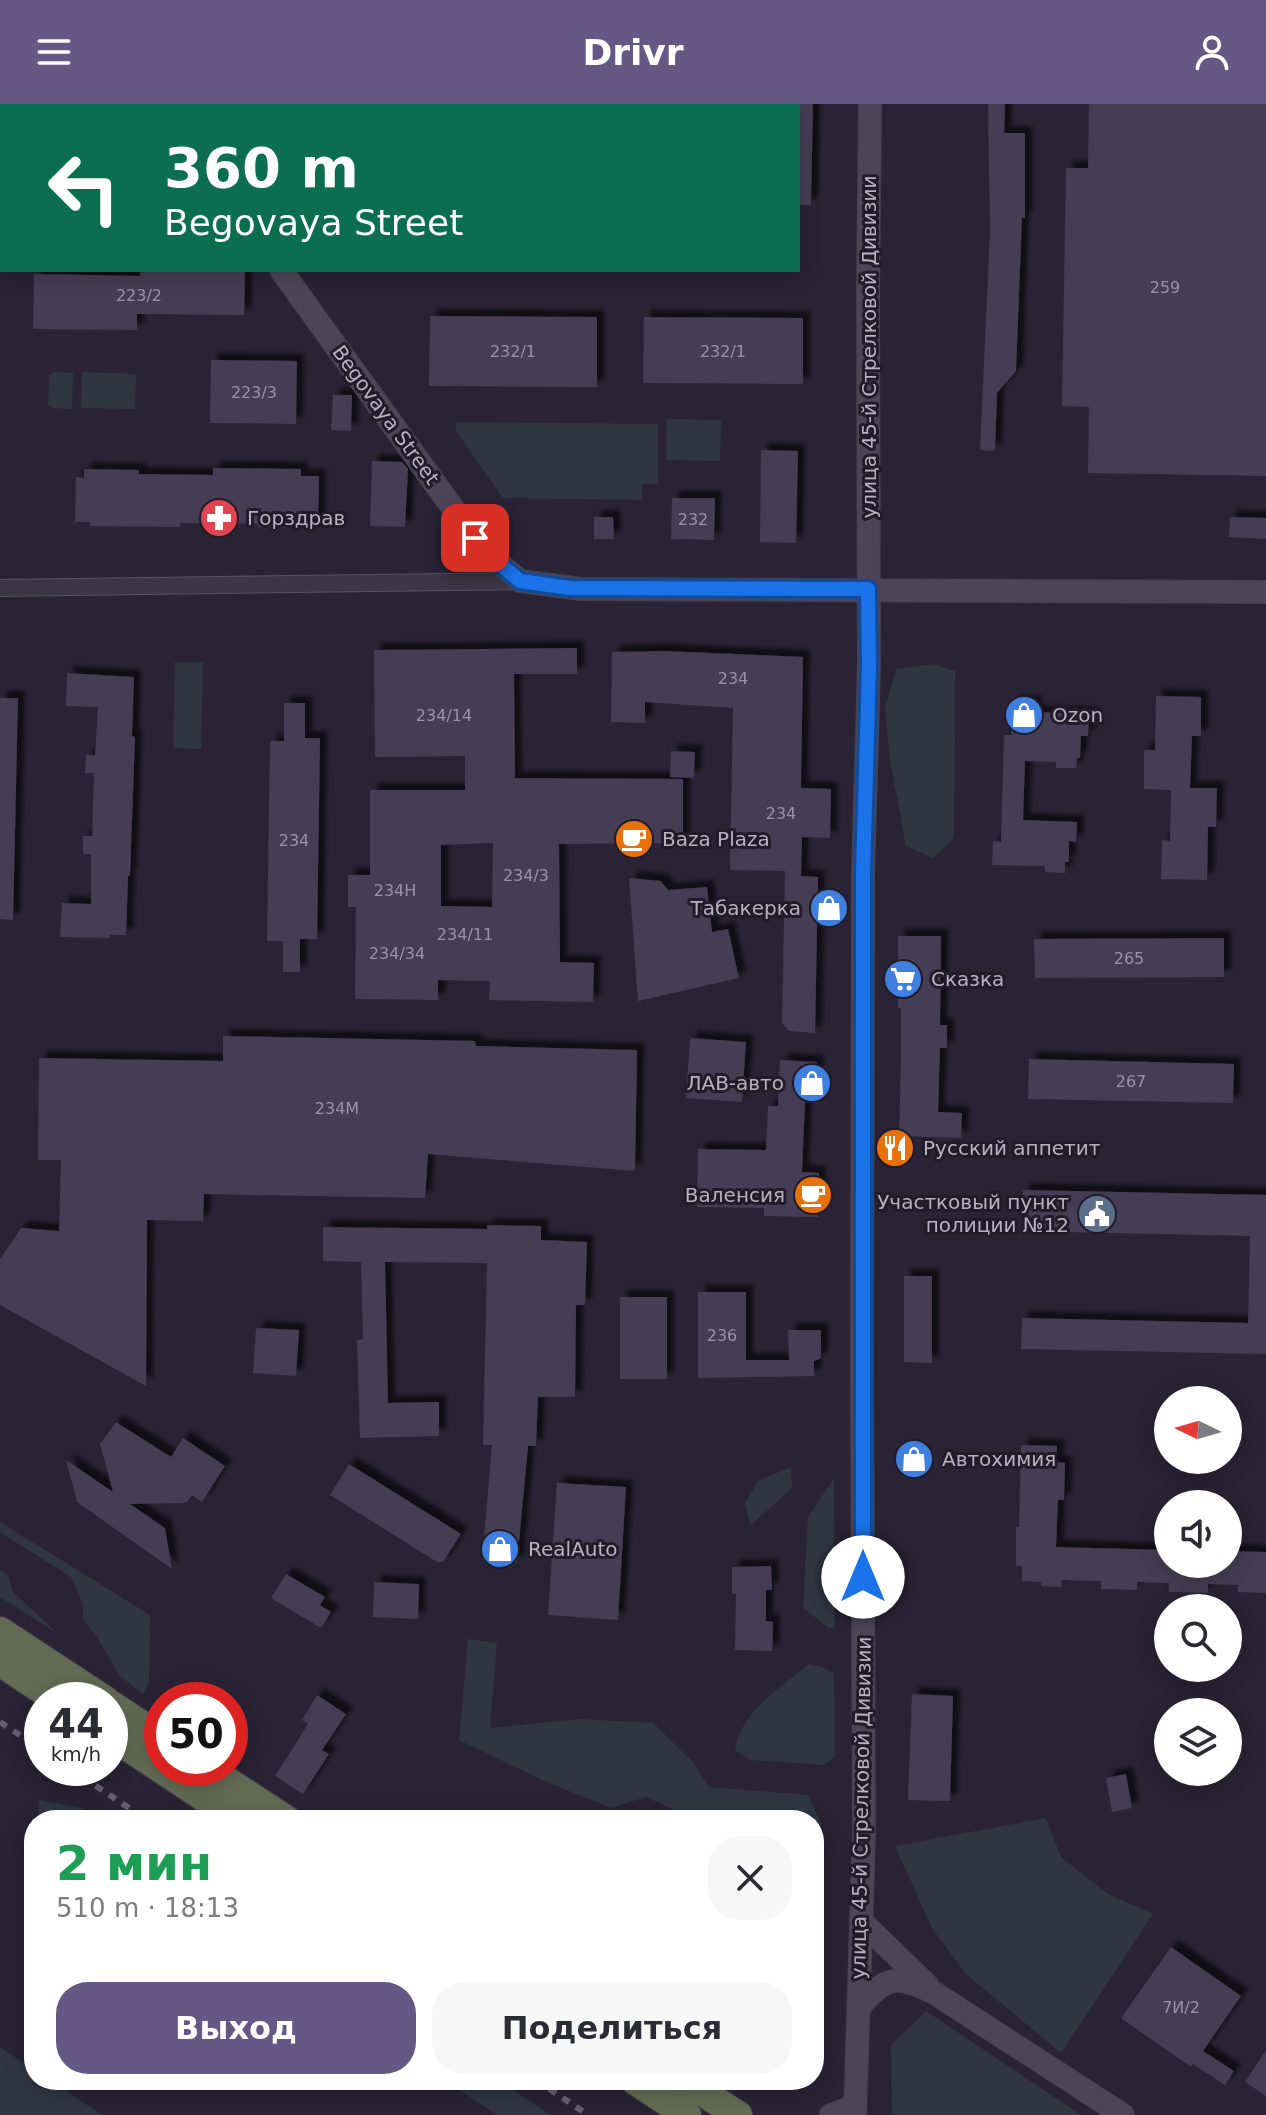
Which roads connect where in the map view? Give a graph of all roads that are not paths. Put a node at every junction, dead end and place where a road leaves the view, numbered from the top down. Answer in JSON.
{"nodes":[{"id":1,"x":870,"y":104,"type":"edge"},
{"id":2,"x":282,"y":272,"type":"edge"},
{"id":3,"x":520,"y":581,"type":"junction"},
{"id":4,"x":0,"y":588,"type":"edge"},
{"id":5,"x":868,"y":589,"type":"junction"},
{"id":6,"x":1266,"y":592,"type":"edge"},
{"id":7,"x":0,"y":1631,"type":"edge"},
{"id":8,"x":0,"y":1662,"type":"edge"},
{"id":9,"x":30,"y":1682,"type":"edge"},
{"id":10,"x":78,"y":1682,"type":"edge"},
{"id":11,"x":128,"y":1747,"type":"edge"},
{"id":12,"x":235,"y":1786,"type":"edge"},
{"id":13,"x":223,"y":1810,"type":"edge"},
{"id":14,"x":272,"y":1810,"type":"edge"},
{"id":15,"x":862,"y":1922,"type":"junction"},
{"id":16,"x":936,"y":1994,"type":"junction"},
{"id":17,"x":859,"y":2008,"type":"junction"},
{"id":18,"x":649,"y":2090,"type":"edge"},
{"id":19,"x":699,"y":2090,"type":"edge"},
{"id":20,"x":855,"y":2110,"type":"edge"},
{"id":21,"x":687,"y":2115,"type":"edge"},
{"id":22,"x":738,"y":2115,"type":"edge"},
{"id":23,"x":831,"y":2115,"type":"edge"},
{"id":24,"x":1123,"y":2115,"type":"edge"}],
"edges":[{"from":1,"to":5,"type":"main road","name":"улица 45-й Стрелковой Дивизии"},
{"from":2,"to":3,"type":"main road","name":"Begovaya Street"},
{"from":3,"to":4,"type":"street"},
{"from":3,"to":5,"type":"main road"},
{"from":5,"to":6,"type":"main road"},
{"from":5,"to":15,"type":"main road","name":"улица 45-й Стрелковой Дивизии"},
{"from":7,"to":10,"type":"highway"},
{"from":8,"to":9,"type":"highway"},
{"from":11,"to":13,"type":"highway"},
{"from":12,"to":14,"type":"highway"},
{"from":15,"to":16,"type":"main road"},
{"from":15,"to":17,"type":"main road","name":"улица 45-й Стрелковой Дивизии"},
{"from":16,"to":17,"type":"main road"},
{"from":16,"to":24,"type":"main road"},
{"from":17,"to":20,"type":"main road","name":"улица 45-й Стрелковой Дивизии"},
{"from":18,"to":21,"type":"highway"},
{"from":19,"to":22,"type":"highway"},
{"from":20,"to":23,"type":"main road"}]}
